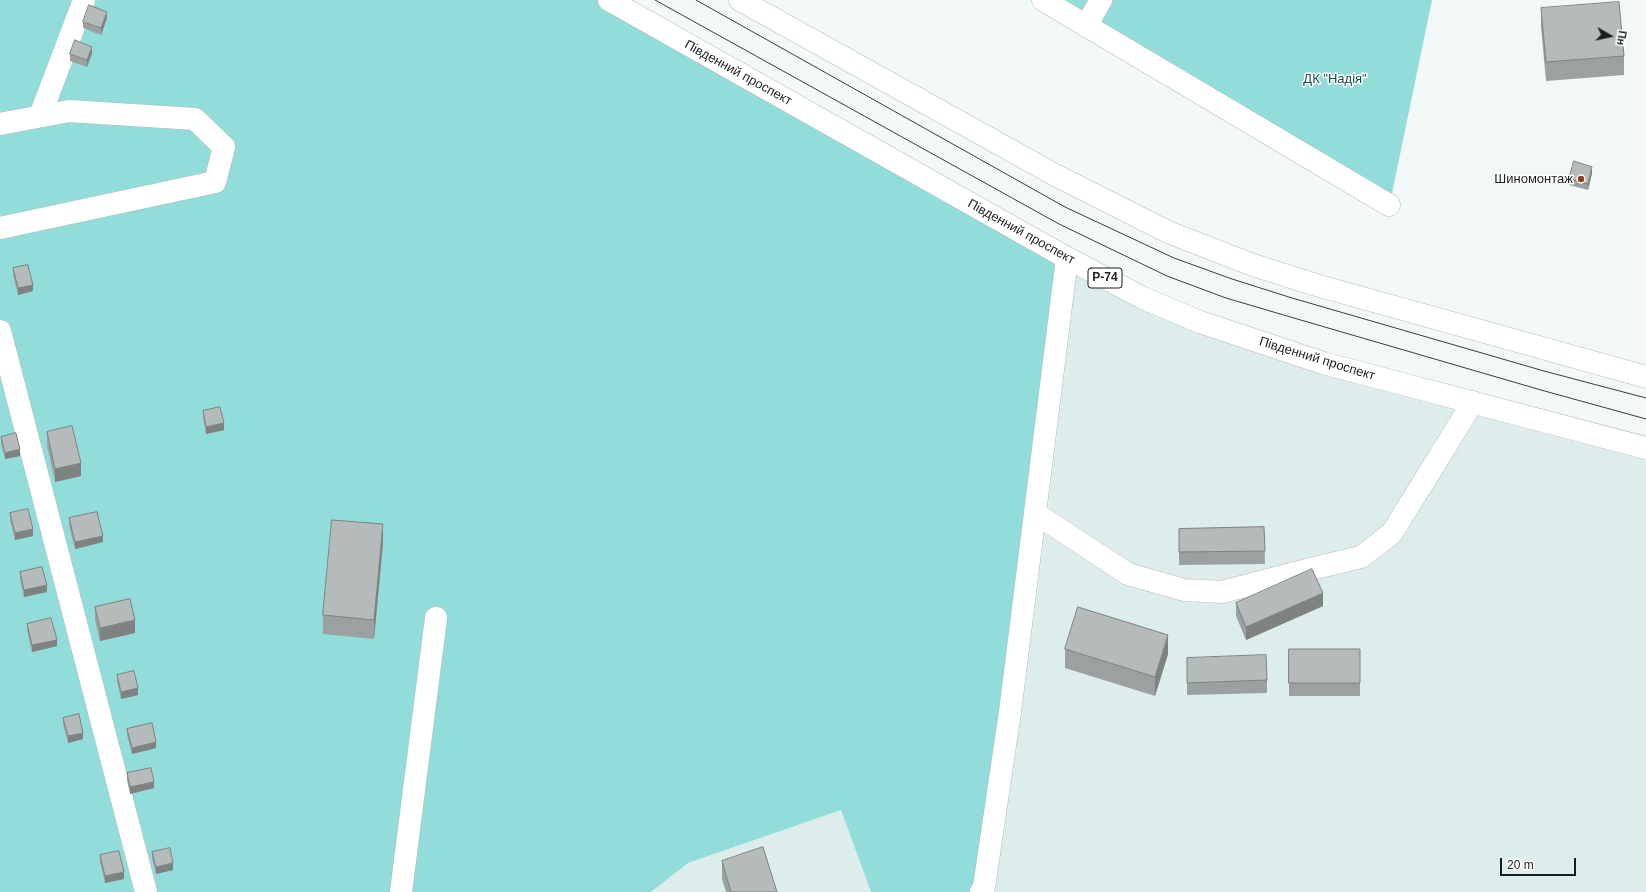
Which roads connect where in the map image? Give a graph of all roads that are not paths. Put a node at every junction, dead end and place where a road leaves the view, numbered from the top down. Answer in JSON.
{"nodes":[{"id":1,"x":84,"y":0,"type":"edge"},
{"id":2,"x":609,"y":0,"type":"edge"},
{"id":3,"x":740,"y":0,"type":"edge"},
{"id":4,"x":1043,"y":0,"type":"edge"},
{"id":5,"x":1101,"y":0,"type":"edge"},
{"id":6,"x":1086,"y":26,"type":"junction"},
{"id":7,"x":40,"y":116,"type":"junction"},
{"id":8,"x":0,"y":124,"type":"edge"},
{"id":9,"x":1389,"y":205,"type":"dead end"},
{"id":10,"x":0,"y":228,"type":"edge"},
{"id":11,"x":1067,"y":258,"type":"junction"},
{"id":12,"x":0,"y":331,"type":"edge"},
{"id":13,"x":1646,"y":377,"type":"edge"},
{"id":14,"x":1473,"y":402,"type":"junction"},
{"id":15,"x":1646,"y":448,"type":"edge"},
{"id":16,"x":1035,"y":512,"type":"junction"},
{"id":17,"x":436,"y":618,"type":"dead end"},
{"id":18,"x":146,"y":892,"type":"edge"},
{"id":19,"x":401,"y":892,"type":"edge"},
{"id":20,"x":981,"y":892,"type":"edge"}],
"edges":[{"from":1,"to":7,"type":"main road"},
{"from":2,"to":11,"type":"main road","name":"Південний проспект","number":"Р-74"},
{"from":3,"to":13,"type":"main road"},
{"from":4,"to":6,"type":"main road"},
{"from":5,"to":6,"type":"main road"},
{"from":6,"to":9,"type":"main road"},
{"from":7,"to":8,"type":"main road"},
{"from":7,"to":10,"type":"main road"},
{"from":11,"to":14,"type":"main road","name":"Південний проспект","number":"Р-74"},
{"from":11,"to":16,"type":"main road"},
{"from":12,"to":18,"type":"main road"},
{"from":14,"to":15,"type":"main road","name":"Південний проспект","number":"Р-74"},
{"from":14,"to":16,"type":"main road"},
{"from":16,"to":20,"type":"main road"},
{"from":17,"to":19,"type":"main road"}]}
